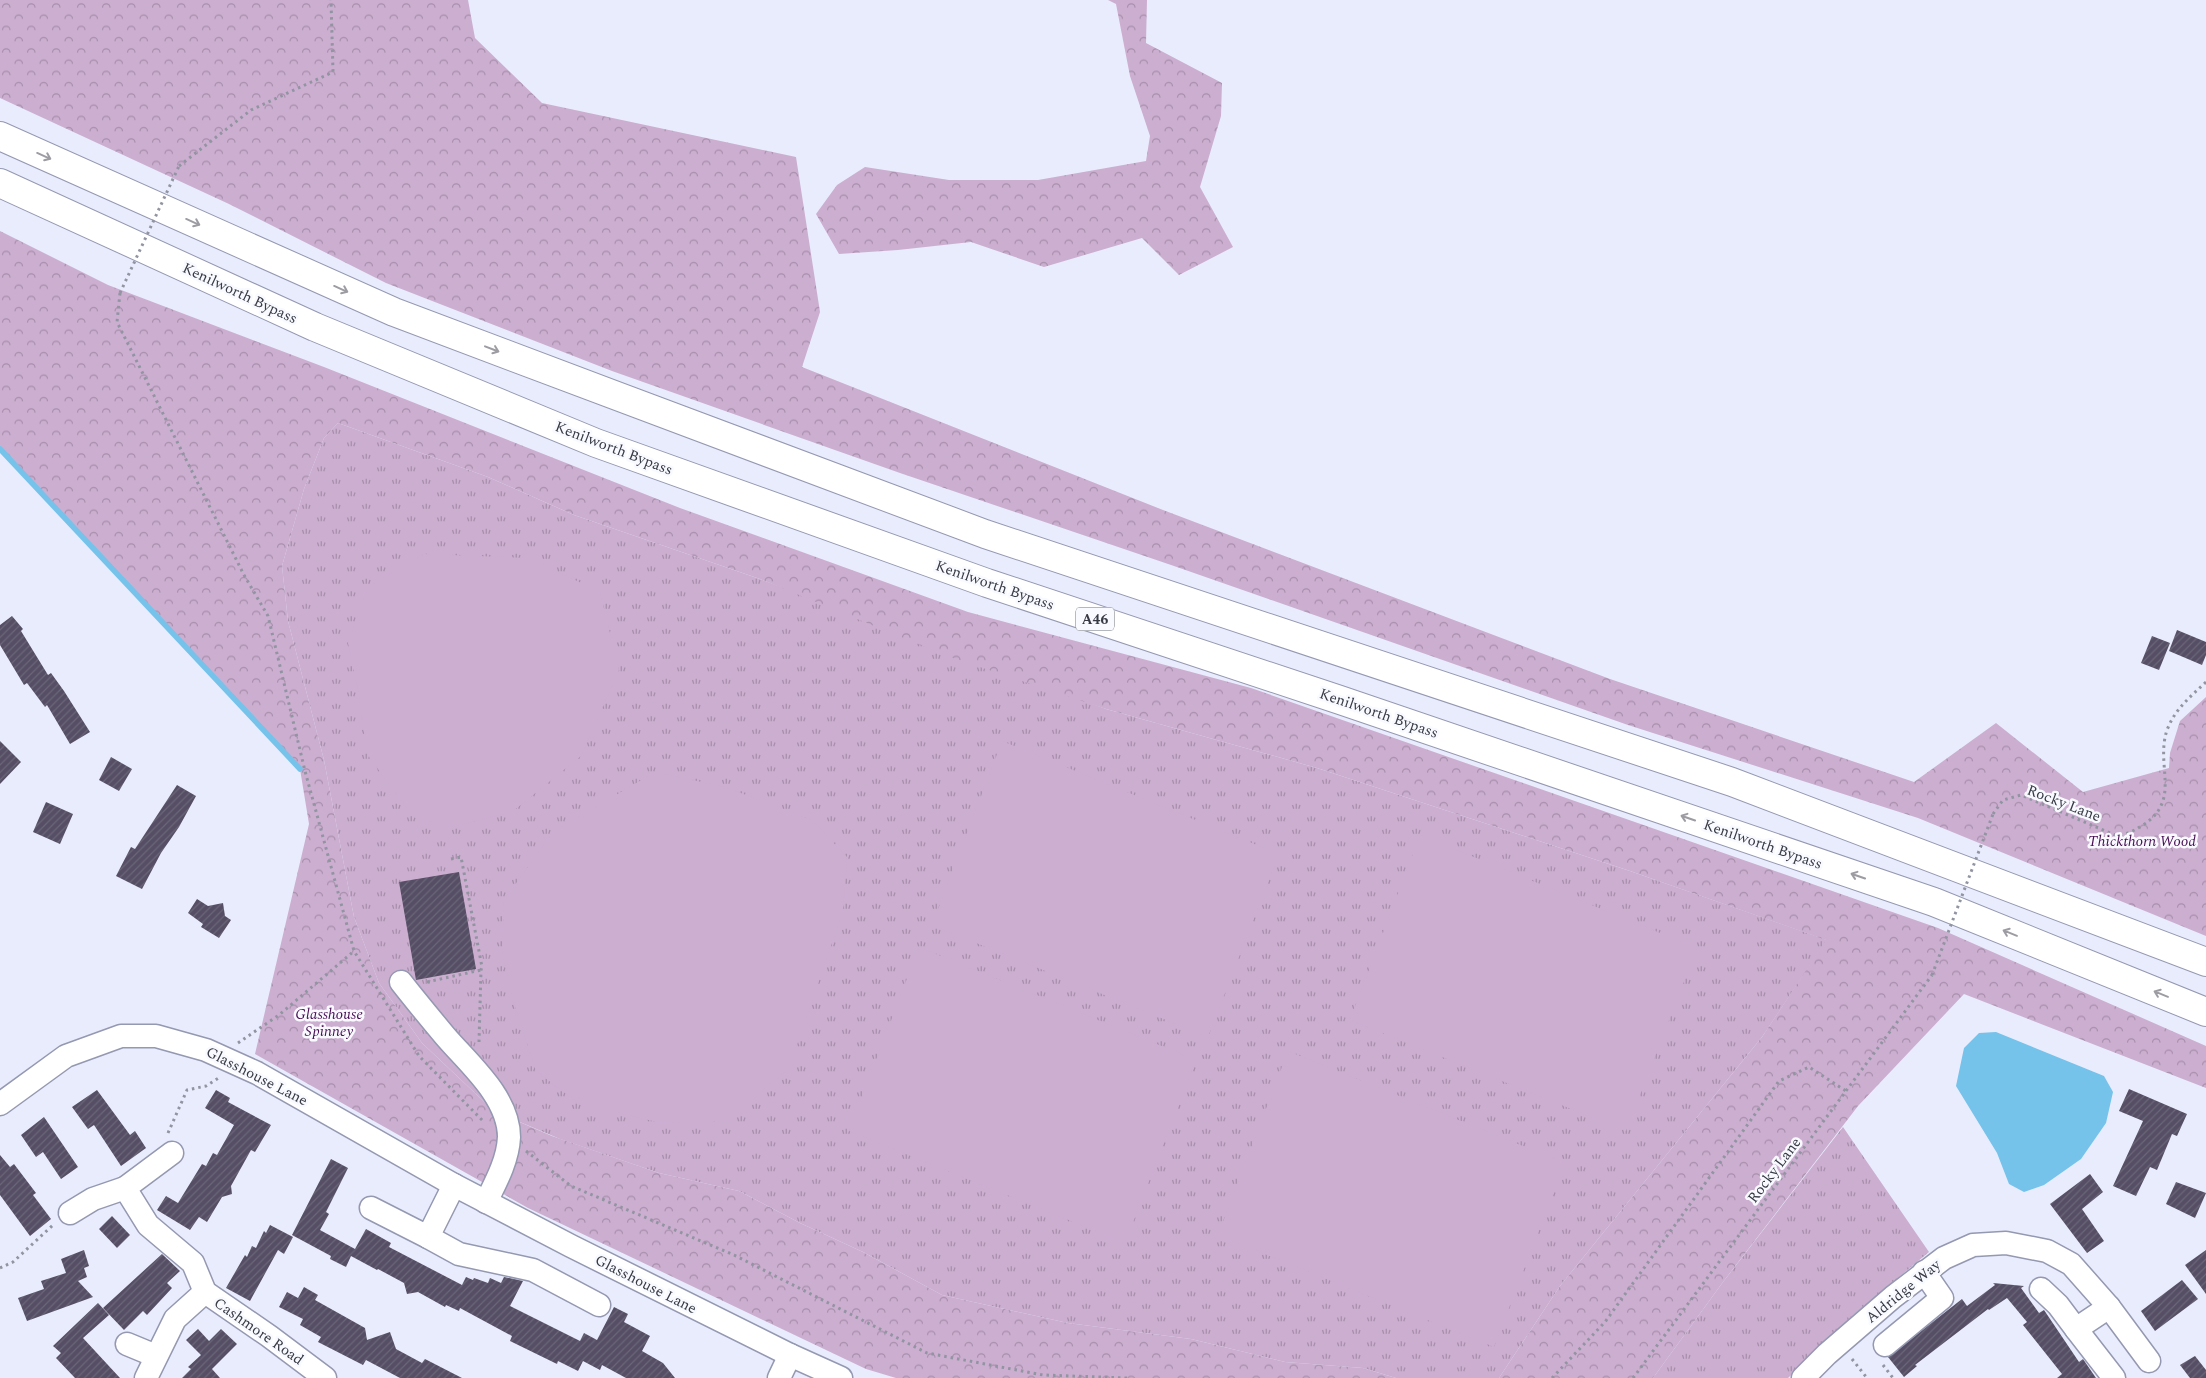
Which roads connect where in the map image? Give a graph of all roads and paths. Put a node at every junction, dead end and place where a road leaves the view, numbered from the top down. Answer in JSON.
{"nodes":[{"id":1,"x":331,"y":0,"type":"edge"},
{"id":2,"x":0,"y":136,"type":"edge"},
{"id":3,"x":0,"y":183,"type":"edge"},
{"id":4,"x":2206,"y":682,"type":"edge"},
{"id":5,"x":451,"y":859,"type":"dead end"},
{"id":6,"x":354,"y":951,"type":"junction"},
{"id":7,"x":2206,"y":962,"type":"edge"},
{"id":8,"x":481,"y":970,"type":"junction"},
{"id":9,"x":403,"y":984,"type":"joint"},
{"id":10,"x":2206,"y":1012,"type":"edge"},
{"id":11,"x":220,"y":1056,"type":"junction"},
{"id":12,"x":479,"y":1073,"type":"junction"},
{"id":13,"x":1846,"y":1091,"type":"junction"},
{"id":14,"x":0,"y":1104,"type":"edge"},
{"id":15,"x":509,"y":1138,"type":"junction"},
{"id":16,"x":172,"y":1153,"type":"joint"},
{"id":17,"x":454,"y":1185,"type":"junction"},
{"id":18,"x":125,"y":1188,"type":"junction"},
{"id":19,"x":486,"y":1202,"type":"junction"},
{"id":20,"x":371,"y":1208,"type":"dead end"},
{"id":21,"x":70,"y":1213,"type":"joint"},
{"id":22,"x":428,"y":1237,"type":"junction"},
{"id":23,"x":0,"y":1268,"type":"edge"},
{"id":24,"x":1924,"y":1272,"type":"junction"},
{"id":25,"x":2041,"y":1289,"type":"dead end"},
{"id":26,"x":204,"y":1292,"type":"junction"},
{"id":27,"x":598,"y":1305,"type":"dead end"},
{"id":28,"x":2109,"y":1307,"type":"junction"},
{"id":29,"x":2076,"y":1330,"type":"junction"},
{"id":30,"x":127,"y":1344,"type":"dead end"},
{"id":31,"x":1885,"y":1345,"type":"dead end"},
{"id":32,"x":790,"y":1355,"type":"junction"},
{"id":33,"x":156,"y":1356,"type":"junction"},
{"id":34,"x":1851,"y":1358,"type":"dead end"},
{"id":35,"x":2149,"y":1362,"type":"dead end"},
{"id":36,"x":146,"y":1378,"type":"edge"},
{"id":37,"x":325,"y":1378,"type":"edge"},
{"id":38,"x":779,"y":1378,"type":"edge"},
{"id":39,"x":841,"y":1378,"type":"edge"},
{"id":40,"x":1127,"y":1378,"type":"edge"},
{"id":41,"x":1552,"y":1378,"type":"edge"},
{"id":42,"x":1633,"y":1378,"type":"edge"},
{"id":43,"x":1803,"y":1378,"type":"edge"},
{"id":44,"x":1867,"y":1378,"type":"edge"},
{"id":45,"x":2114,"y":1378,"type":"edge"}],
"edges":[{"from":1,"to":6,"type":"path","bridge":true},
{"from":2,"to":7,"type":"highway","one_way":true},
{"from":10,"to":3,"type":"highway","name":"Kenilworth Bypass","number":"A46","one_way":true},
{"from":4,"to":13,"type":"path","name":"Rocky Lane","bridge":true},
{"from":5,"to":8,"type":"path"},
{"from":6,"to":11,"type":"path"},
{"from":6,"to":15,"type":"path"},
{"from":8,"to":9,"type":"path"},
{"from":8,"to":12,"type":"path"},
{"from":9,"to":12,"type":"street"},
{"from":11,"to":14,"type":"street","name":"Glasshouse Lane"},
{"from":11,"to":16,"type":"path"},
{"from":11,"to":17,"type":"street","name":"Glasshouse Lane"},
{"from":12,"to":15,"type":"street"},
{"from":13,"to":41,"type":"path"},
{"from":13,"to":42,"type":"path","name":"Rocky Lane"},
{"from":15,"to":19,"type":"street"},
{"from":15,"to":40,"type":"path"},
{"from":16,"to":18,"type":"street"},
{"from":17,"to":19,"type":"street","name":"Glasshouse Lane"},
{"from":17,"to":22,"type":"street"},
{"from":18,"to":21,"type":"street"},
{"from":18,"to":26,"type":"street","name":"Cashmore Road"},
{"from":19,"to":32,"type":"street","name":"Glasshouse Lane"},
{"from":20,"to":22,"type":"street"},
{"from":21,"to":23,"type":"path"},
{"from":22,"to":27,"type":"street"},
{"from":24,"to":28,"type":"street","name":"Aldridge Way"},
{"from":24,"to":31,"type":"street"},
{"from":24,"to":43,"type":"street","name":"Aldridge Way"},
{"from":25,"to":29,"type":"street"},
{"from":26,"to":33,"type":"street"},
{"from":26,"to":37,"type":"street","name":"Cashmore Road"},
{"from":28,"to":29,"type":"street"},
{"from":28,"to":35,"type":"street","name":"Aldridge Way"},
{"from":29,"to":45,"type":"street"},
{"from":30,"to":33,"type":"street"},
{"from":32,"to":38,"type":"street"},
{"from":32,"to":39,"type":"street","name":"Glasshouse Lane"},
{"from":33,"to":36,"type":"street"},
{"from":34,"to":44,"type":"path"}]}
